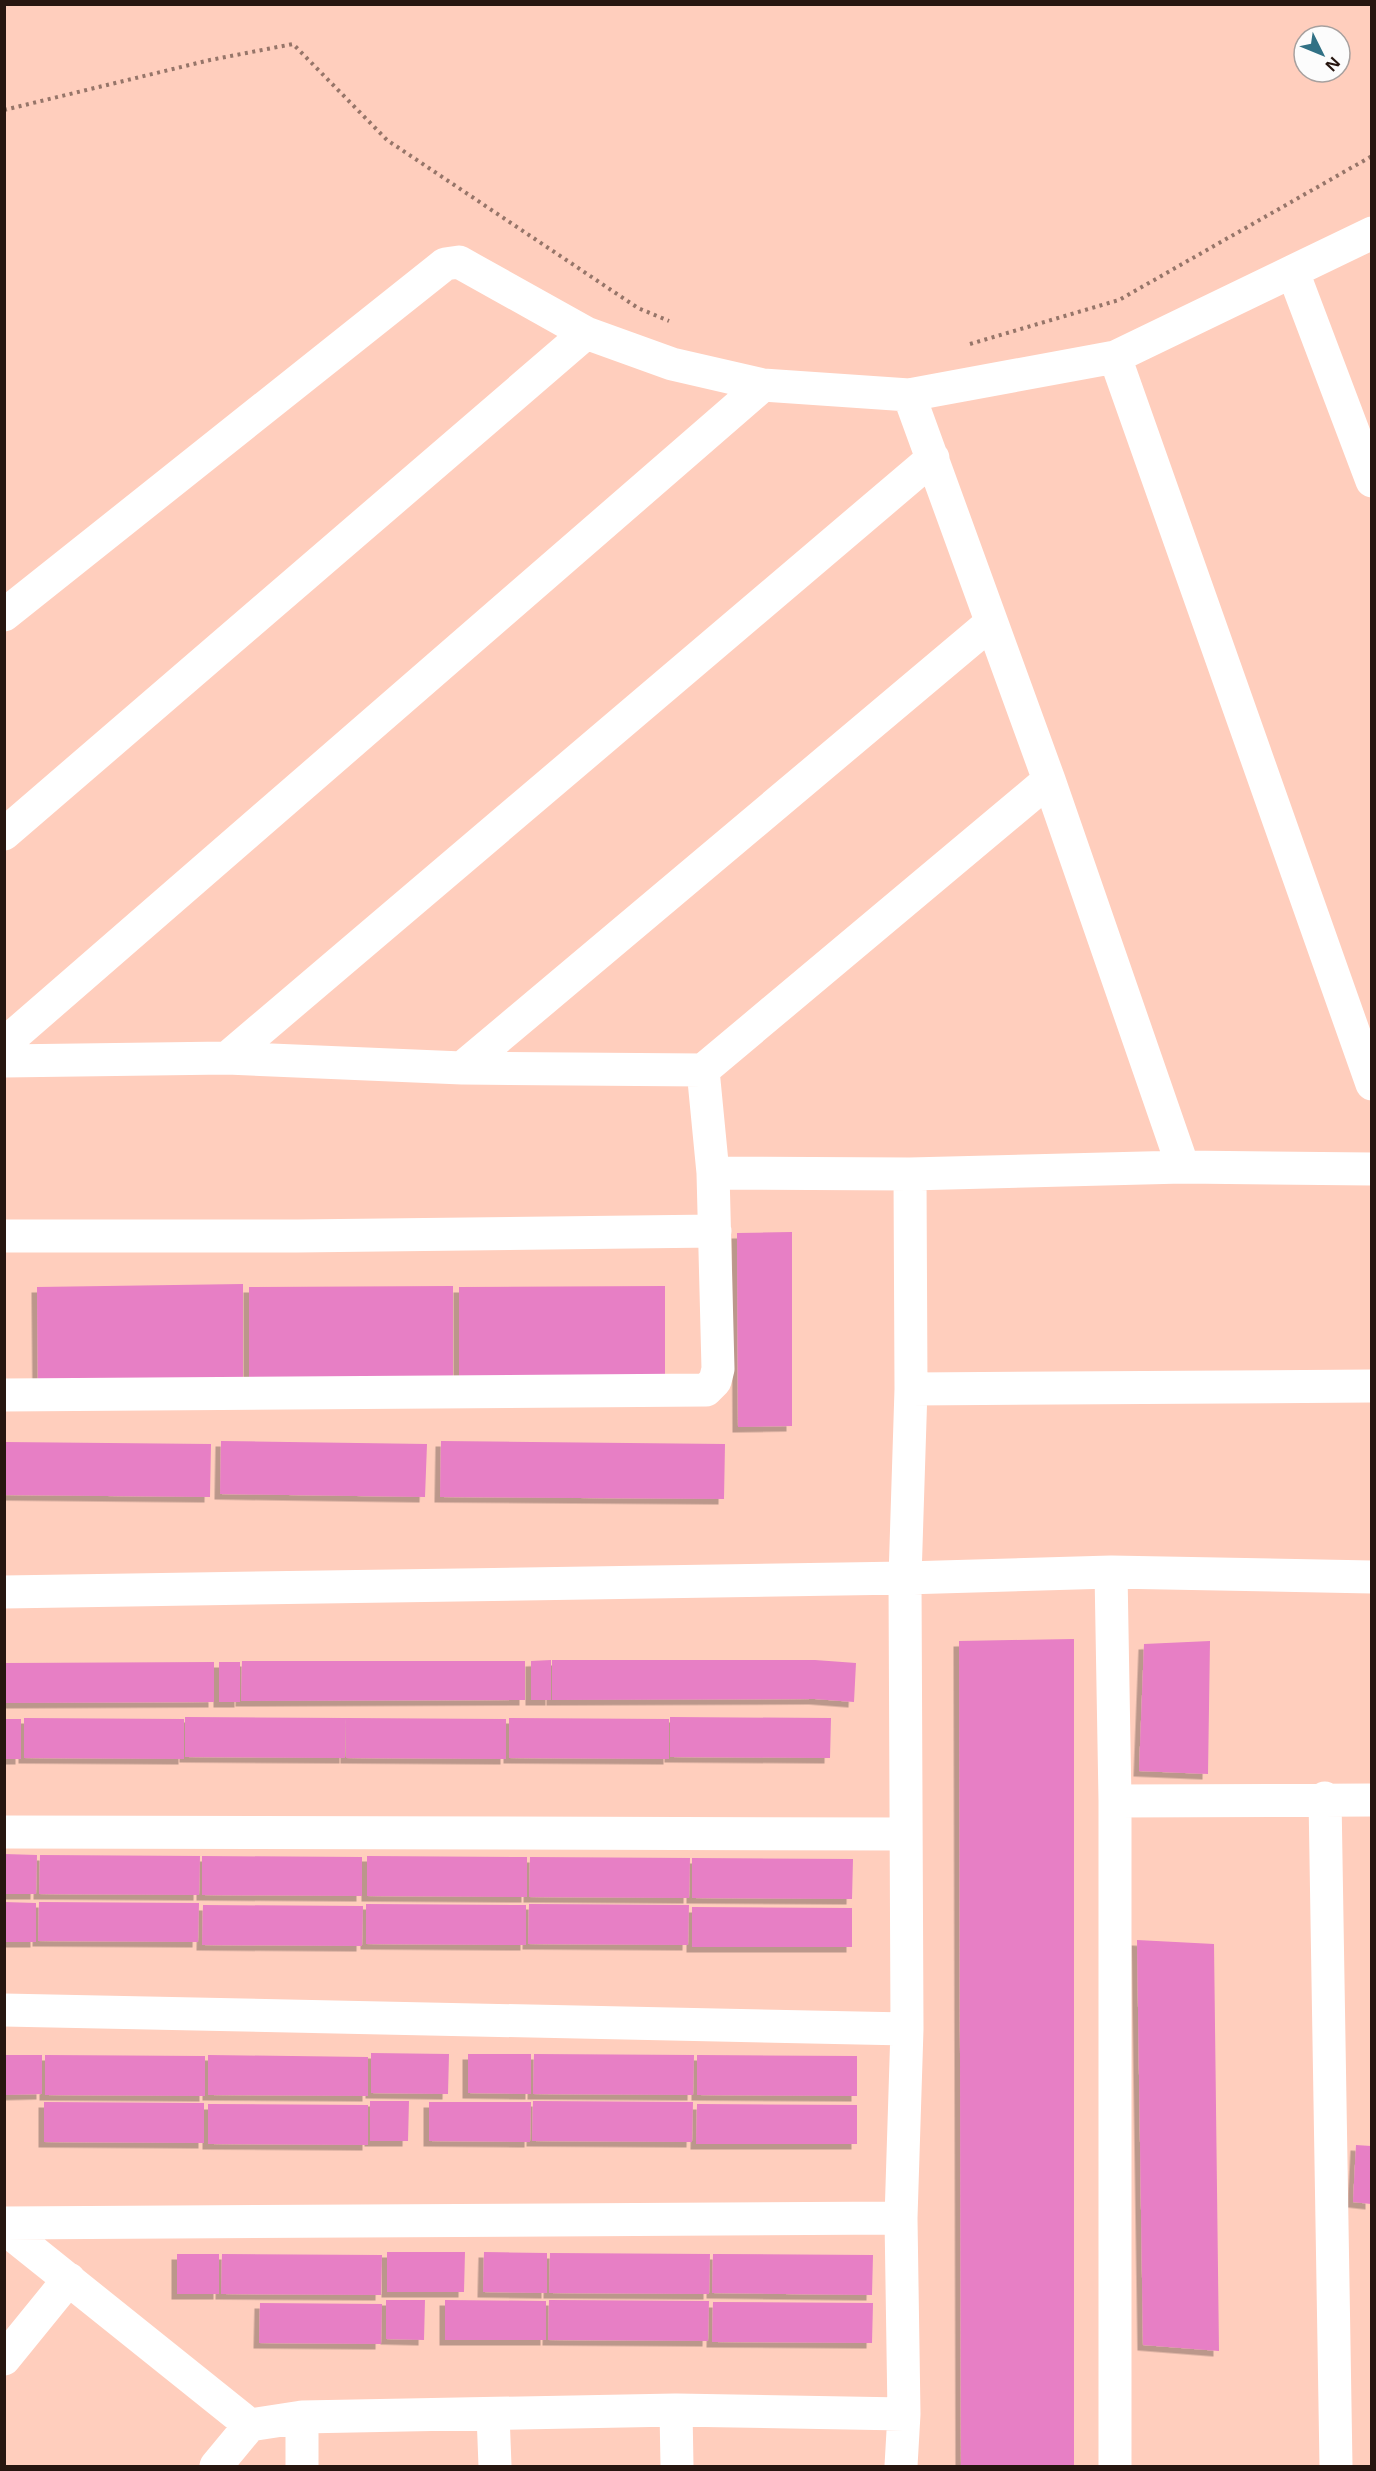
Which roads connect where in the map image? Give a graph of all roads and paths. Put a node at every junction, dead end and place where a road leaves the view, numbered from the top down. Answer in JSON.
{"nodes":[{"id":1,"x":4,"y":110,"type":"edge"},
{"id":2,"x":1371,"y":156,"type":"edge"},
{"id":3,"x":1371,"y":233,"type":"edge"},
{"id":4,"x":1293,"y":272,"type":"junction"},
{"id":5,"x":671,"y":322,"type":"dead end"},
{"id":6,"x":586,"y":333,"type":"junction"},
{"id":7,"x":961,"y":346,"type":"dead end"},
{"id":8,"x":1115,"y":357,"type":"junction"},
{"id":9,"x":763,"y":385,"type":"junction"},
{"id":10,"x":909,"y":395,"type":"junction"},
{"id":11,"x":933,"y":458,"type":"junction"},
{"id":12,"x":1371,"y":481,"type":"edge"},
{"id":13,"x":4,"y":615,"type":"edge"},
{"id":14,"x":991,"y":623,"type":"junction"},
{"id":15,"x":1049,"y":780,"type":"junction"},
{"id":16,"x":4,"y":834,"type":"edge"},
{"id":17,"x":4,"y":1044,"type":"edge"},
{"id":18,"x":227,"y":1059,"type":"junction"},
{"id":19,"x":4,"y":1061,"type":"edge"},
{"id":20,"x":462,"y":1068,"type":"junction"},
{"id":21,"x":703,"y":1070,"type":"junction"},
{"id":22,"x":1371,"y":1084,"type":"edge"},
{"id":23,"x":1183,"y":1167,"type":"junction"},
{"id":24,"x":1371,"y":1169,"type":"edge"},
{"id":25,"x":713,"y":1173,"type":"junction"},
{"id":26,"x":910,"y":1173,"type":"junction"},
{"id":27,"x":716,"y":1231,"type":"junction"},
{"id":28,"x":4,"y":1236,"type":"edge"},
{"id":29,"x":1371,"y":1386,"type":"edge"},
{"id":30,"x":911,"y":1389,"type":"junction"},
{"id":31,"x":4,"y":1395,"type":"edge"},
{"id":32,"x":1111,"y":1572,"type":"junction"},
{"id":33,"x":1371,"y":1576,"type":"edge"},
{"id":34,"x":905,"y":1578,"type":"junction"},
{"id":35,"x":4,"y":1592,"type":"edge"},
{"id":36,"x":1325,"y":1798,"type":"junction"},
{"id":37,"x":1371,"y":1800,"type":"edge"},
{"id":38,"x":1115,"y":1801,"type":"junction"},
{"id":39,"x":4,"y":1832,"type":"edge"},
{"id":40,"x":905,"y":1833,"type":"junction"},
{"id":41,"x":4,"y":2010,"type":"edge"},
{"id":42,"x":907,"y":2029,"type":"junction"},
{"id":43,"x":901,"y":2218,"type":"junction"},
{"id":44,"x":4,"y":2226,"type":"edge"},
{"id":45,"x":69,"y":2279,"type":"junction"},
{"id":46,"x":4,"y":2359,"type":"edge"},
{"id":47,"x":676,"y":2410,"type":"junction"},
{"id":48,"x":493,"y":2414,"type":"junction"},
{"id":49,"x":904,"y":2414,"type":"junction"},
{"id":50,"x":302,"y":2417,"type":"junction"},
{"id":51,"x":250,"y":2425,"type":"junction"},
{"id":52,"x":216,"y":2466,"type":"edge"},
{"id":53,"x":302,"y":2466,"type":"edge"},
{"id":54,"x":495,"y":2466,"type":"edge"},
{"id":55,"x":677,"y":2466,"type":"edge"},
{"id":56,"x":901,"y":2466,"type":"edge"},
{"id":57,"x":1114,"y":2466,"type":"edge"},
{"id":58,"x":1336,"y":2466,"type":"edge"}],
"edges":[{"from":1,"to":5,"type":"path"},
{"from":2,"to":7,"type":"path"},
{"from":3,"to":4,"type":"street"},
{"from":4,"to":8,"type":"street"},
{"from":4,"to":12,"type":"street"},
{"from":6,"to":9,"type":"street"},
{"from":6,"to":13,"type":"street"},
{"from":6,"to":16,"type":"street"},
{"from":8,"to":10,"type":"street"},
{"from":8,"to":22,"type":"street"},
{"from":9,"to":10,"type":"street"},
{"from":9,"to":17,"type":"street"},
{"from":10,"to":11,"type":"street"},
{"from":11,"to":14,"type":"street"},
{"from":11,"to":18,"type":"street"},
{"from":14,"to":15,"type":"street"},
{"from":14,"to":20,"type":"street"},
{"from":15,"to":21,"type":"street"},
{"from":15,"to":23,"type":"street"},
{"from":18,"to":19,"type":"street"},
{"from":18,"to":20,"type":"street"},
{"from":20,"to":21,"type":"street"},
{"from":21,"to":25,"type":"street"},
{"from":23,"to":24,"type":"street"},
{"from":23,"to":26,"type":"street"},
{"from":25,"to":26,"type":"street"},
{"from":25,"to":27,"type":"street"},
{"from":26,"to":30,"type":"street"},
{"from":27,"to":28,"type":"street"},
{"from":27,"to":31,"type":"street"},
{"from":29,"to":30,"type":"street"},
{"from":30,"to":34,"type":"street"},
{"from":32,"to":33,"type":"street"},
{"from":32,"to":34,"type":"street"},
{"from":32,"to":38,"type":"street"},
{"from":34,"to":35,"type":"street"},
{"from":34,"to":40,"type":"street"},
{"from":36,"to":37,"type":"street"},
{"from":36,"to":38,"type":"street"},
{"from":36,"to":58,"type":"street"},
{"from":38,"to":57,"type":"street"},
{"from":39,"to":40,"type":"street"},
{"from":40,"to":42,"type":"street"},
{"from":41,"to":42,"type":"street"},
{"from":42,"to":43,"type":"street"},
{"from":43,"to":44,"type":"street"},
{"from":43,"to":49,"type":"street"},
{"from":44,"to":45,"type":"street"},
{"from":45,"to":46,"type":"street"},
{"from":45,"to":51,"type":"street"},
{"from":47,"to":48,"type":"street"},
{"from":47,"to":49,"type":"street"},
{"from":47,"to":55,"type":"street"},
{"from":48,"to":50,"type":"street"},
{"from":48,"to":54,"type":"street"},
{"from":49,"to":56,"type":"street"},
{"from":50,"to":51,"type":"street"},
{"from":50,"to":53,"type":"street"},
{"from":51,"to":52,"type":"street"}]}
